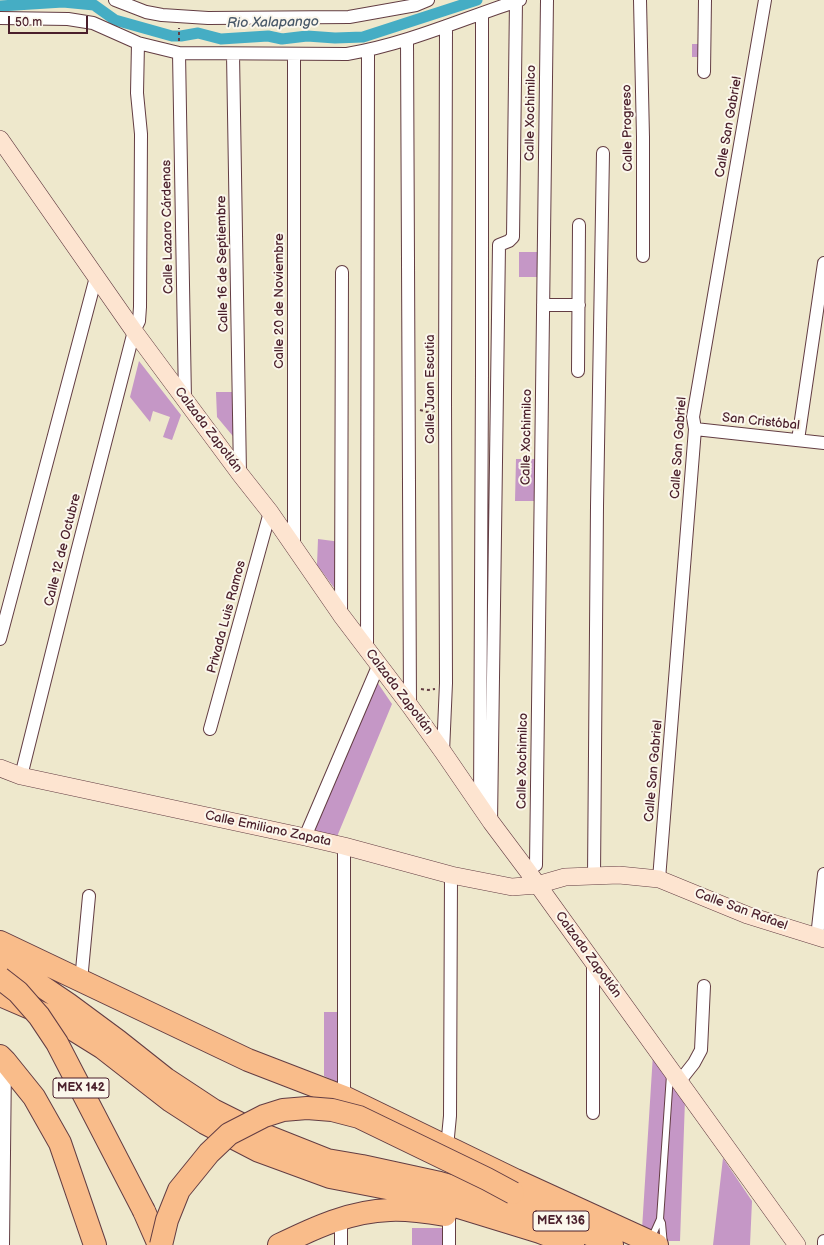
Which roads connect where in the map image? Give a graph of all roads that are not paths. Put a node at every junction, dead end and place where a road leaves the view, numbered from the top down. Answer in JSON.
{"nodes":[{"id":1,"x":115,"y":0,"type":"edge"},
{"id":2,"x":428,"y":0,"type":"edge"},
{"id":3,"x":547,"y":0,"type":"edge"},
{"id":4,"x":640,"y":0,"type":"edge"},
{"id":5,"x":705,"y":0,"type":"edge"},
{"id":6,"x":766,"y":0,"type":"edge"},
{"id":7,"x":518,"y":1,"type":"edge"},
{"id":8,"x":416,"y":2,"type":"edge"},
{"id":9,"x":482,"y":14,"type":"junction"},
{"id":10,"x":0,"y":18,"type":"edge"},
{"id":11,"x":446,"y":26,"type":"junction"},
{"id":12,"x":407,"y":40,"type":"junction"},
{"id":13,"x":138,"y":43,"type":"junction"},
{"id":14,"x":179,"y":49,"type":"junction"},
{"id":15,"x":368,"y":51,"type":"junction"},
{"id":16,"x":233,"y":54,"type":"junction"},
{"id":17,"x":294,"y":54,"type":"junction"},
{"id":18,"x":704,"y":72,"type":"dead end"},
{"id":19,"x":0,"y":139,"type":"edge"},
{"id":20,"x":603,"y":153,"type":"dead end"},
{"id":21,"x":579,"y":225,"type":"dead end"},
{"id":22,"x":643,"y":256,"type":"dead end"},
{"id":23,"x":824,"y":263,"type":"edge"},
{"id":24,"x":342,"y":272,"type":"dead end"},
{"id":25,"x":96,"y":277,"type":"junction"},
{"id":26,"x":543,"y":305,"type":"junction"},
{"id":27,"x":578,"y":305,"type":"junction"},
{"id":28,"x":134,"y":331,"type":"junction"},
{"id":29,"x":578,"y":371,"type":"dead end"},
{"id":30,"x":185,"y":400,"type":"junction"},
{"id":31,"x":695,"y":429,"type":"junction"},
{"id":32,"x":798,"y":440,"type":"junction"},
{"id":33,"x":824,"y":443,"type":"edge"},
{"id":34,"x":240,"y":474,"type":"junction"},
{"id":35,"x":270,"y":512,"type":"junction"},
{"id":36,"x":294,"y":547,"type":"junction"},
{"id":37,"x":341,"y":615,"type":"junction"},
{"id":38,"x":0,"y":639,"type":"edge"},
{"id":39,"x":367,"y":649,"type":"junction"},
{"id":40,"x":379,"y":664,"type":"junction"},
{"id":41,"x":410,"y":706,"type":"junction"},
{"id":42,"x":210,"y":729,"type":"dead end"},
{"id":43,"x":443,"y":752,"type":"junction"},
{"id":44,"x":0,"y":768,"type":"edge"},
{"id":45,"x":22,"y":776,"type":"junction"},
{"id":46,"x":480,"y":806,"type":"junction"},
{"id":47,"x":491,"y":822,"type":"junction"},
{"id":48,"x":305,"y":837,"type":"junction"},
{"id":49,"x":344,"y":846,"type":"junction"},
{"id":50,"x":527,"y":870,"type":"junction"},
{"id":51,"x":824,"y":874,"type":"edge"},
{"id":52,"x":451,"y":875,"type":"junction"},
{"id":53,"x":594,"y":876,"type":"junction"},
{"id":54,"x":659,"y":879,"type":"junction"},
{"id":55,"x":537,"y":885,"type":"junction"},
{"id":56,"x":90,"y":896,"type":"dead end"},
{"id":57,"x":821,"y":938,"type":"edge"},
{"id":58,"x":0,"y":942,"type":"edge"},
{"id":59,"x":0,"y":958,"type":"edge"},
{"id":60,"x":593,"y":962,"type":"junction"},
{"id":61,"x":0,"y":978,"type":"edge"},
{"id":62,"x":81,"y":981,"type":"junction"},
{"id":63,"x":704,"y":986,"type":"dead end"},
{"id":64,"x":0,"y":995,"type":"edge"},
{"id":65,"x":3,"y":1058,"type":"edge"},
{"id":66,"x":675,"y":1075,"type":"junction"},
{"id":67,"x":344,"y":1097,"type":"junction"},
{"id":68,"x":593,"y":1113,"type":"dead end"},
{"id":69,"x":447,"y":1147,"type":"junction"},
{"id":70,"x":426,"y":1197,"type":"junction"},
{"id":71,"x":539,"y":1210,"type":"junction"},
{"id":72,"x":449,"y":1216,"type":"junction"},
{"id":73,"x":341,"y":1218,"type":"junction"},
{"id":74,"x":660,"y":1218,"type":"junction"},
{"id":75,"x":579,"y":1238,"type":"edge"},
{"id":76,"x":824,"y":1242,"type":"edge"},
{"id":77,"x":651,"y":1244,"type":"edge"},
{"id":78,"x":4,"y":1245,"type":"edge"},
{"id":79,"x":95,"y":1245,"type":"edge"},
{"id":80,"x":160,"y":1245,"type":"edge"},
{"id":81,"x":279,"y":1245,"type":"edge"},
{"id":82,"x":341,"y":1245,"type":"edge"},
{"id":83,"x":449,"y":1245,"type":"edge"},
{"id":84,"x":534,"y":1245,"type":"edge"},
{"id":85,"x":612,"y":1245,"type":"edge"},
{"id":86,"x":797,"y":1245,"type":"edge"},
{"id":87,"x":824,"y":1245,"type":"edge"}],
"edges":[{"from":1,"to":8,"type":"street"},
{"from":2,"to":8,"type":"street"},
{"from":3,"to":26,"type":"street","name":"Calle Xochimilco"},
{"from":4,"to":22,"type":"street","name":"Calle Progreso"},
{"from":5,"to":18,"type":"street"},
{"from":6,"to":31,"type":"street","name":"Calle San Gabriel"},
{"from":7,"to":9,"type":"street"},
{"from":7,"to":47,"type":"street"},
{"from":9,"to":11,"type":"street"},
{"from":9,"to":46,"type":"street"},
{"from":10,"to":13,"type":"street"},
{"from":11,"to":12,"type":"street"},
{"from":11,"to":43,"type":"street","name":"Calle Juan Escutia"},
{"from":12,"to":15,"type":"street"},
{"from":12,"to":41,"type":"street"},
{"from":13,"to":14,"type":"street"},
{"from":13,"to":28,"type":"street","name":"Calle 12 de Octubre"},
{"from":14,"to":16,"type":"street"},
{"from":14,"to":30,"type":"street","name":"Calle Lazaro Cárdenas"},
{"from":15,"to":17,"type":"street"},
{"from":15,"to":39,"type":"street"},
{"from":16,"to":17,"type":"street"},
{"from":16,"to":34,"type":"street","name":"Calle 16 de Septiembre"},
{"from":17,"to":36,"type":"street","name":"Calle 20 de Noviembre"},
{"from":19,"to":25,"type":"street","name":"Calzada Zapotlán"},
{"from":20,"to":53,"type":"street"},
{"from":21,"to":27,"type":"street"},
{"from":23,"to":32,"type":"street"},
{"from":24,"to":37,"type":"street"},
{"from":25,"to":28,"type":"street","name":"Calzada Zapotlán"},
{"from":25,"to":38,"type":"street"},
{"from":26,"to":27,"type":"street"},
{"from":26,"to":50,"type":"street","name":"Calle Xochimilco"},
{"from":27,"to":29,"type":"street"},
{"from":28,"to":30,"type":"street","name":"Calzada Zapotlán"},
{"from":28,"to":45,"type":"street","name":"Calle 12 de Octubre"},
{"from":30,"to":34,"type":"street","name":"Calzada Zapotlán"},
{"from":31,"to":32,"type":"street","name":"San Cristóbal"},
{"from":31,"to":54,"type":"street","name":"Calle San Gabriel"},
{"from":32,"to":33,"type":"street","name":"San Cristóbal"},
{"from":34,"to":35,"type":"street","name":"Calzada Zapotlán"},
{"from":35,"to":36,"type":"street","name":"Calzada Zapotlán"},
{"from":35,"to":42,"type":"street","name":"Privada Luis Ramos"},
{"from":36,"to":37,"type":"street","name":"Calzada Zapotlán"},
{"from":37,"to":39,"type":"street","name":"Calzada Zapotlán"},
{"from":39,"to":40,"type":"street","name":"Calzada Zapotlán"},
{"from":40,"to":41,"type":"street","name":"Calzada Zapotlán"},
{"from":40,"to":48,"type":"street"},
{"from":41,"to":43,"type":"street","name":"Calzada Zapotlán"},
{"from":43,"to":46,"type":"street","name":"Calzada Zapotlán"},
{"from":44,"to":45,"type":"street","name":"Calle Emiliano Zapata"},
{"from":45,"to":48,"type":"street","name":"Calle Emiliano Zapata"},
{"from":46,"to":47,"type":"street","name":"Calzada Zapotlán"},
{"from":47,"to":50,"type":"street","name":"Calzada Zapotlán"},
{"from":48,"to":49,"type":"street","name":"Calle Emiliano Zapata"},
{"from":49,"to":52,"type":"street","name":"Calle Emiliano Zapata"},
{"from":49,"to":67,"type":"street"},
{"from":50,"to":55,"type":"street","name":"Calzada Zapotlán"},
{"from":51,"to":57,"type":"street"},
{"from":52,"to":55,"type":"street","name":"Calle Emiliano Zapata"},
{"from":52,"to":69,"type":"street"},
{"from":53,"to":54,"type":"street","name":"Calle San Rafael"},
{"from":53,"to":55,"type":"street","name":"Calle Emiliano Zapata"},
{"from":54,"to":57,"type":"street","name":"Calle San Rafael"},
{"from":55,"to":60,"type":"street","name":"Calzada Zapotlán"},
{"from":56,"to":62,"type":"street"},
{"from":58,"to":62,"type":"highway"},
{"from":59,"to":71,"type":"highway"},
{"from":60,"to":66,"type":"street","name":"Calzada Zapotlán"},
{"from":60,"to":68,"type":"street"},
{"from":61,"to":80,"type":"highway","number":"MEX 142","bridge":true},
{"from":62,"to":67,"type":"highway"},
{"from":63,"to":66,"type":"street"},
{"from":64,"to":70,"type":"highway"},
{"from":65,"to":78,"type":"street"},
{"from":65,"to":79,"type":"highway","number":"MEX 142"},
{"from":66,"to":74,"type":"lane"},
{"from":66,"to":86,"type":"street","name":"Calzada Zapotlán"},
{"from":67,"to":69,"type":"highway"},
{"from":69,"to":77,"type":"highway"},
{"from":70,"to":75,"type":"highway","number":"MEX 136"},
{"from":70,"to":81,"type":"highway"},
{"from":71,"to":75,"type":"highway","number":"MEX 136"},
{"from":71,"to":80,"type":"highway","number":"MEX 136","bridge":true},
{"from":72,"to":73,"type":"highway"},
{"from":72,"to":83,"type":"street"},
{"from":72,"to":84,"type":"highway"},
{"from":73,"to":81,"type":"highway"},
{"from":73,"to":82,"type":"street"},
{"from":74,"to":77,"type":"lane"},
{"from":74,"to":77,"type":"lane"},
{"from":75,"to":77,"type":"highway"},
{"from":75,"to":85,"type":"highway","number":"MEX 136"},
{"from":76,"to":87,"type":"street"}]}
